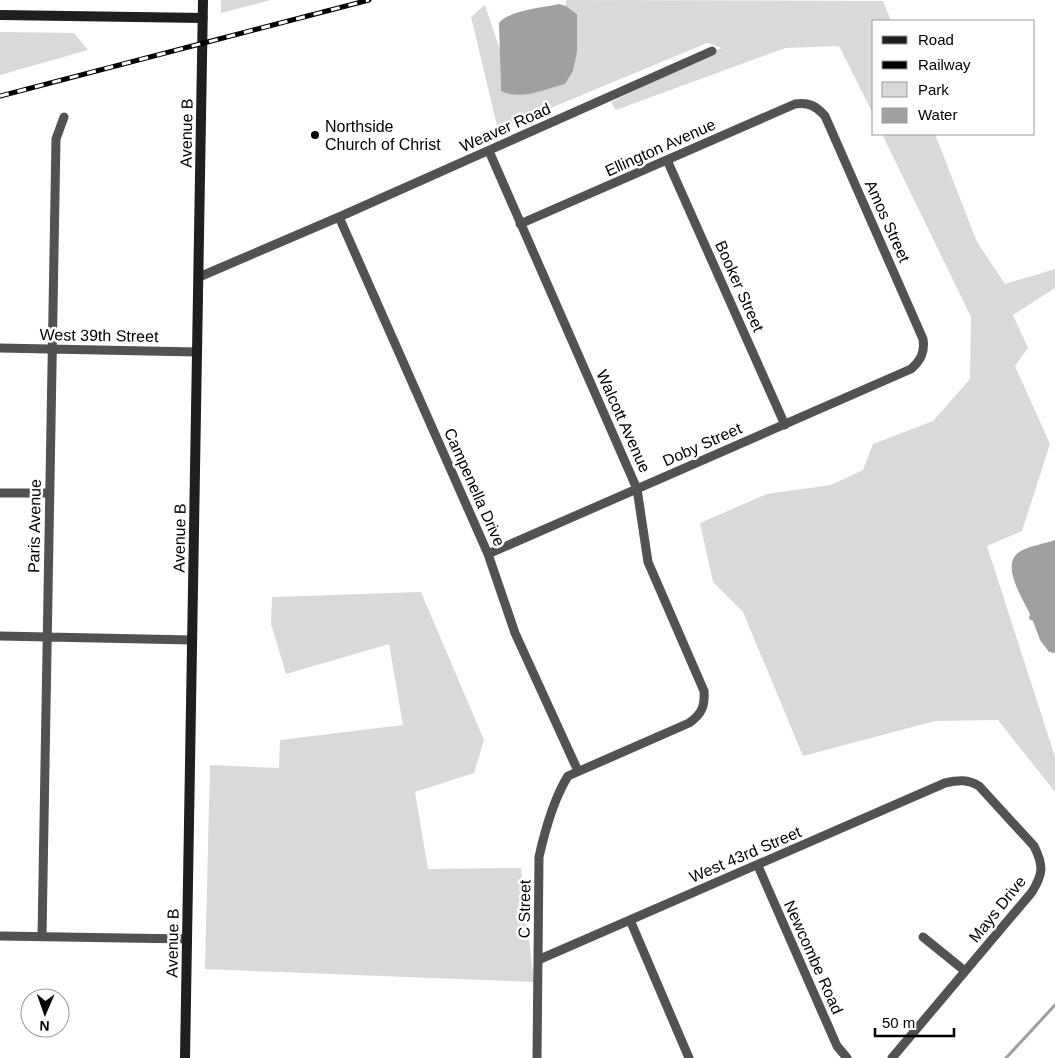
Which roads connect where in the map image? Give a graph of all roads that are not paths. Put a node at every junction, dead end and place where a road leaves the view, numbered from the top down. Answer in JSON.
{"nodes":[{"id":1,"x":203,"y":0,"type":"edge"},
{"id":2,"x":0,"y":15,"type":"edge"},
{"id":3,"x":203,"y":18,"type":"junction"},
{"id":4,"x":712,"y":50,"type":"dead end"},
{"id":5,"x":812,"y":105,"type":"joint"},
{"id":6,"x":64,"y":118,"type":"dead end"},
{"id":7,"x":489,"y":151,"type":"junction"},
{"id":8,"x":667,"y":160,"type":"junction"},
{"id":9,"x":339,"y":217,"type":"junction"},
{"id":10,"x":520,"y":224,"type":"junction"},
{"id":11,"x":199,"y":277,"type":"junction"},
{"id":12,"x":0,"y":348,"type":"edge"},
{"id":13,"x":53,"y":349,"type":"junction"},
{"id":14,"x":197,"y":352,"type":"junction"},
{"id":15,"x":922,"y":355,"type":"joint"},
{"id":16,"x":785,"y":425,"type":"junction"},
{"id":17,"x":637,"y":489,"type":"junction"},
{"id":18,"x":0,"y":492,"type":"edge"},
{"id":19,"x":50,"y":493,"type":"junction"},
{"id":20,"x":488,"y":554,"type":"junction"},
{"id":21,"x":0,"y":636,"type":"edge"},
{"id":22,"x":47,"y":637,"type":"junction"},
{"id":23,"x":192,"y":640,"type":"junction"},
{"id":24,"x":703,"y":710,"type":"joint"},
{"id":25,"x":578,"y":772,"type":"junction"},
{"id":26,"x":966,"y":780,"type":"joint"},
{"id":27,"x":758,"y":866,"type":"junction"},
{"id":28,"x":630,"y":920,"type":"junction"},
{"id":29,"x":0,"y":936,"type":"edge"},
{"id":30,"x":42,"y":936,"type":"junction"},
{"id":31,"x":923,"y":937,"type":"dead end"},
{"id":32,"x":187,"y":939,"type":"junction"},
{"id":33,"x":538,"y":960,"type":"junction"},
{"id":34,"x":965,"y":970,"type":"junction"},
{"id":35,"x":185,"y":1058,"type":"edge"},
{"id":36,"x":537,"y":1058,"type":"edge"},
{"id":37,"x":688,"y":1058,"type":"edge"},
{"id":38,"x":846,"y":1058,"type":"edge"},
{"id":39,"x":892,"y":1058,"type":"edge"}],
"edges":[{"from":1,"to":3,"type":"main road","name":"Avenue B"},
{"from":2,"to":3,"type":"main road"},
{"from":3,"to":11,"type":"main road","name":"Avenue B"},
{"from":4,"to":7,"type":"street","name":"Weaver Road"},
{"from":5,"to":8,"type":"street","name":"Ellington Avenue"},
{"from":5,"to":15,"type":"street","name":"Amos Street"},
{"from":6,"to":13,"type":"street","name":"Paris Avenue"},
{"from":7,"to":9,"type":"street","name":"Weaver Road"},
{"from":7,"to":10,"type":"street","name":"Walcott Avenue"},
{"from":8,"to":10,"type":"street","name":"Ellington Avenue"},
{"from":8,"to":16,"type":"street","name":"Booker Street"},
{"from":9,"to":11,"type":"street","name":"Weaver Road"},
{"from":9,"to":20,"type":"street","name":"Campenella Drive"},
{"from":10,"to":17,"type":"street","name":"Walcott Avenue"},
{"from":11,"to":14,"type":"main road","name":"Avenue B"},
{"from":12,"to":13,"type":"street","name":"West 39th Street"},
{"from":13,"to":14,"type":"street","name":"West 39th Street"},
{"from":13,"to":19,"type":"street","name":"Paris Avenue"},
{"from":14,"to":23,"type":"main road","name":"Avenue B"},
{"from":15,"to":16,"type":"street","name":"Doby Street"},
{"from":16,"to":17,"type":"street","name":"Doby Street"},
{"from":17,"to":20,"type":"street","name":"Doby Street"},
{"from":17,"to":24,"type":"street","name":"Walcott Avenue"},
{"from":18,"to":19,"type":"street"},
{"from":19,"to":22,"type":"street","name":"Paris Avenue"},
{"from":20,"to":25,"type":"street","name":"Campenella Drive"},
{"from":21,"to":22,"type":"street"},
{"from":22,"to":23,"type":"street"},
{"from":22,"to":30,"type":"street","name":"Paris Avenue"},
{"from":23,"to":32,"type":"main road","name":"Avenue B"},
{"from":24,"to":25,"type":"street","name":"C Street"},
{"from":25,"to":33,"type":"street","name":"C Street"},
{"from":26,"to":27,"type":"street","name":"West 43rd Street"},
{"from":26,"to":34,"type":"street","name":"Mays Drive"},
{"from":27,"to":28,"type":"street","name":"West 43rd Street"},
{"from":27,"to":38,"type":"street","name":"Newcombe Road"},
{"from":28,"to":33,"type":"street","name":"West 43rd Street"},
{"from":28,"to":37,"type":"street"},
{"from":29,"to":30,"type":"street"},
{"from":30,"to":32,"type":"street"},
{"from":31,"to":34,"type":"street"},
{"from":32,"to":35,"type":"main road","name":"Avenue B"},
{"from":33,"to":36,"type":"street","name":"C Street"},
{"from":34,"to":39,"type":"street","name":"Mays Drive"}]}
